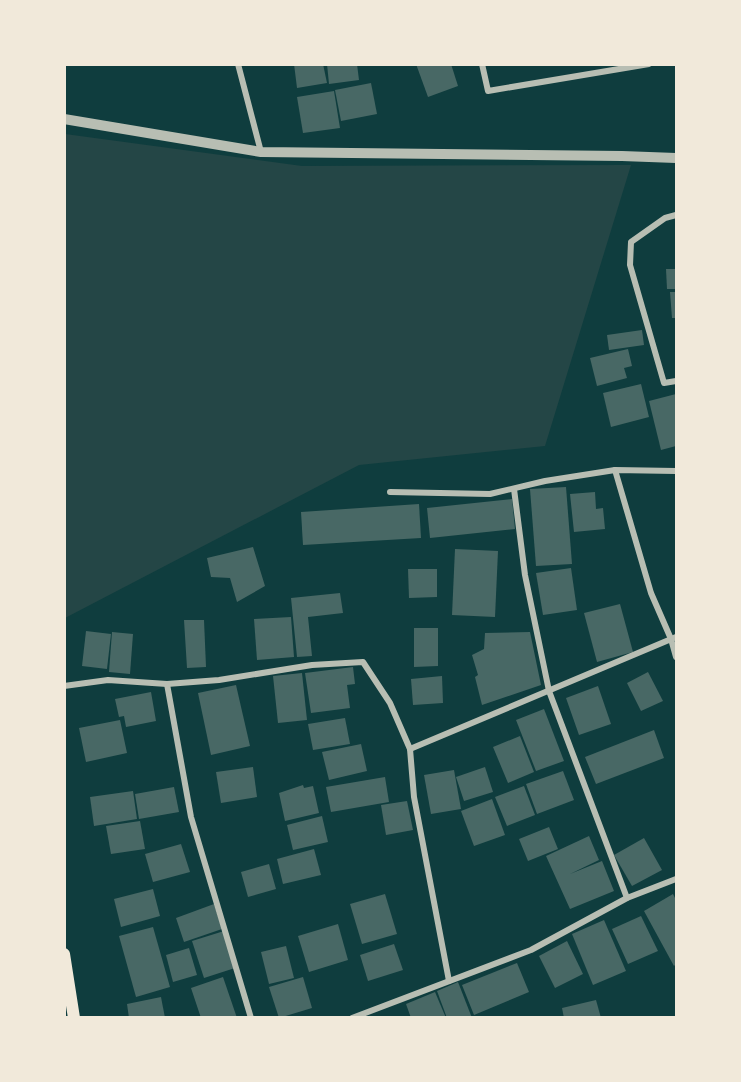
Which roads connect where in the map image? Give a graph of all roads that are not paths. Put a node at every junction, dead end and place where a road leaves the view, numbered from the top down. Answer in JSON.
{"nodes":[{"id":1,"x":238,"y":64,"type":"edge"},
{"id":2,"x":482,"y":64,"type":"edge"},
{"id":3,"x":649,"y":64,"type":"edge"},
{"id":4,"x":630,"y":66,"type":"edge"},
{"id":5,"x":64,"y":119,"type":"edge"},
{"id":6,"x":261,"y":152,"type":"junction"},
{"id":7,"x":676,"y":158,"type":"edge"},
{"id":8,"x":676,"y":215,"type":"edge"},
{"id":9,"x":676,"y":381,"type":"edge"},
{"id":10,"x":615,"y":470,"type":"junction"},
{"id":11,"x":676,"y":471,"type":"edge"},
{"id":12,"x":514,"y":489,"type":"junction"},
{"id":13,"x":390,"y":492,"type":"dead end"},
{"id":14,"x":674,"y":638,"type":"edge"},
{"id":15,"x":676,"y":657,"type":"edge"},
{"id":16,"x":167,"y":684,"type":"junction"},
{"id":17,"x":64,"y":686,"type":"edge"},
{"id":18,"x":549,"y":691,"type":"junction"},
{"id":19,"x":410,"y":749,"type":"junction"},
{"id":20,"x":676,"y":879,"type":"edge"},
{"id":21,"x":627,"y":898,"type":"junction"},
{"id":22,"x":64,"y":954,"type":"edge"},
{"id":23,"x":449,"y":981,"type":"junction"},
{"id":24,"x":74,"y":1017,"type":"edge"},
{"id":25,"x":251,"y":1017,"type":"edge"},
{"id":26,"x":352,"y":1017,"type":"edge"}],
"edges":[{"from":1,"to":6,"type":"street"},
{"from":2,"to":4,"type":"street"},
{"from":3,"to":4,"type":"street"},
{"from":5,"to":6,"type":"street"},
{"from":6,"to":7,"type":"street"},
{"from":8,"to":9,"type":"street"},
{"from":10,"to":11,"type":"street"},
{"from":10,"to":12,"type":"street"},
{"from":10,"to":14,"type":"street"},
{"from":12,"to":13,"type":"street"},
{"from":12,"to":18,"type":"street"},
{"from":14,"to":15,"type":"street"},
{"from":14,"to":18,"type":"street"},
{"from":16,"to":17,"type":"street"},
{"from":16,"to":19,"type":"street"},
{"from":16,"to":25,"type":"street"},
{"from":18,"to":19,"type":"street"},
{"from":18,"to":21,"type":"street"},
{"from":19,"to":23,"type":"street"},
{"from":20,"to":21,"type":"street"},
{"from":21,"to":23,"type":"street"},
{"from":22,"to":24,"type":"main road"},
{"from":23,"to":26,"type":"street"}]}
